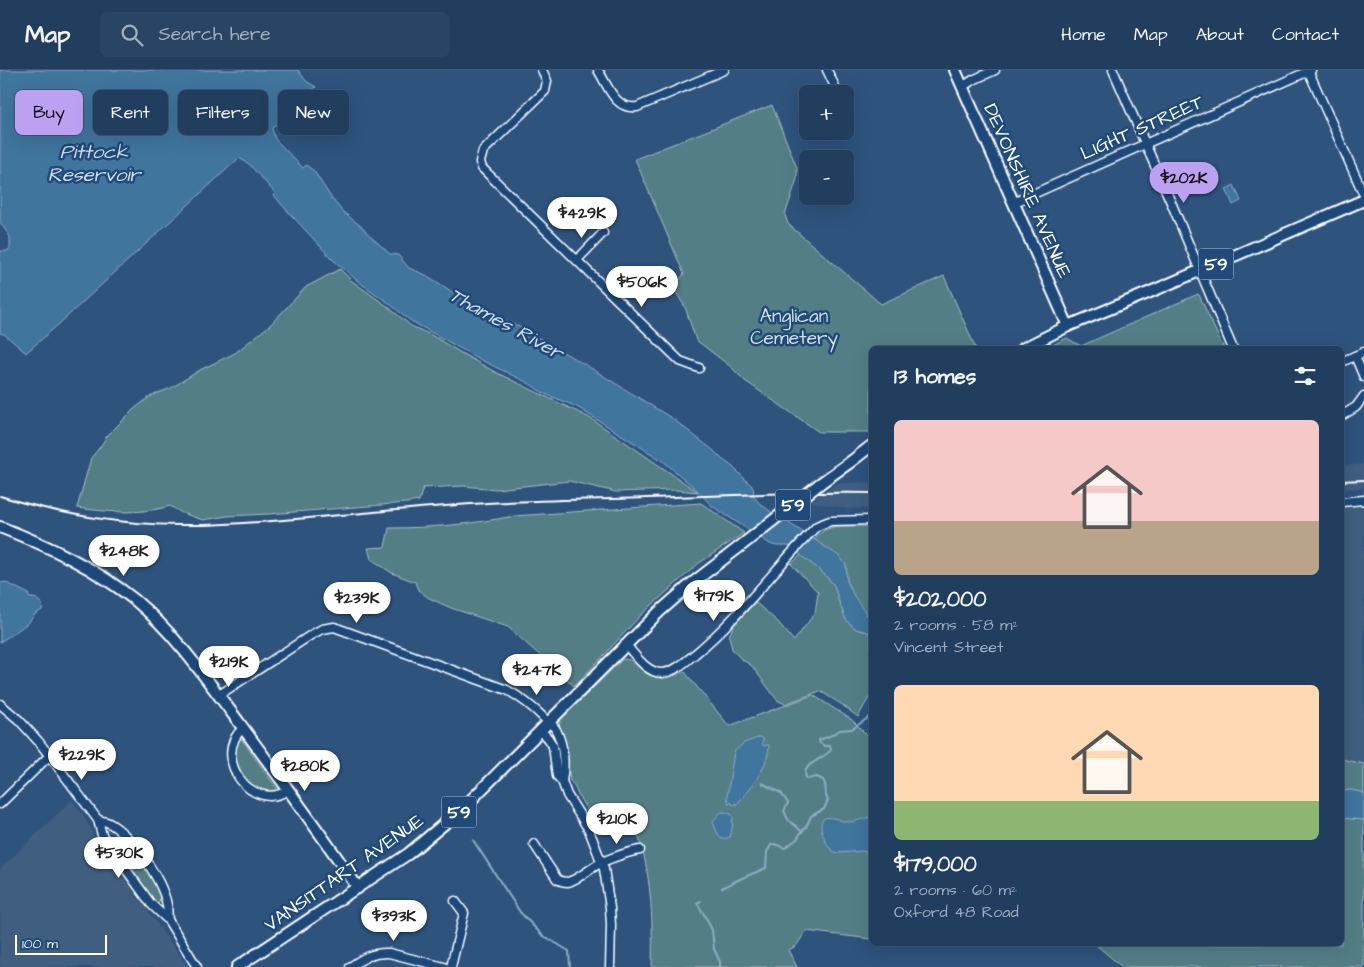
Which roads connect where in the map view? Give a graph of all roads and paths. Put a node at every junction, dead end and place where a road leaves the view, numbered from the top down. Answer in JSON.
{"nodes":[{"id":1,"x":542,"y":70,"type":"edge"},
{"id":2,"x":598,"y":70,"type":"edge"},
{"id":3,"x":724,"y":70,"type":"edge"},
{"id":4,"x":827,"y":70,"type":"edge"},
{"id":5,"x":955,"y":70,"type":"edge"},
{"id":6,"x":995,"y":70,"type":"edge"},
{"id":7,"x":1113,"y":70,"type":"edge"},
{"id":8,"x":1309,"y":70,"type":"edge"},
{"id":9,"x":834,"y":85,"type":"edge"},
{"id":10,"x":962,"y":87,"type":"junction"},
{"id":11,"x":1146,"y":144,"type":"junction"},
{"id":12,"x":1364,"y":195,"type":"edge"},
{"id":13,"x":1364,"y":200,"type":"edge"},
{"id":14,"x":1013,"y":203,"type":"junction"},
{"id":15,"x":603,"y":233,"type":"dead end"},
{"id":16,"x":577,"y":260,"type":"junction"},
{"id":17,"x":1200,"y":271,"type":"junction"},
{"id":18,"x":1068,"y":326,"type":"junction"},
{"id":19,"x":1028,"y":346,"type":"edge"},
{"id":20,"x":1232,"y":346,"type":"edge"},
{"id":21,"x":1364,"y":352,"type":"edge"},
{"id":22,"x":1355,"y":356,"type":"junction"},
{"id":23,"x":1344,"y":361,"type":"edge"},
{"id":24,"x":699,"y":368,"type":"dead end"},
{"id":25,"x":1364,"y":377,"type":"edge"},
{"id":26,"x":1364,"y":396,"type":"edge"},
{"id":27,"x":1344,"y":414,"type":"edge"},
{"id":28,"x":869,"y":448,"type":"edge"},
{"id":29,"x":1364,"y":500,"type":"edge"},
{"id":30,"x":1344,"y":502,"type":"edge"},
{"id":31,"x":869,"y":520,"type":"edge"},
{"id":32,"x":0,"y":527,"type":"edge"},
{"id":33,"x":627,"y":646,"type":"junction"},
{"id":34,"x":219,"y":695,"type":"junction"},
{"id":35,"x":0,"y":704,"type":"edge"},
{"id":36,"x":549,"y":722,"type":"junction"},
{"id":37,"x":243,"y":728,"type":"junction"},
{"id":38,"x":541,"y":730,"type":"junction"},
{"id":39,"x":49,"y":756,"type":"junction"},
{"id":40,"x":562,"y":781,"type":"junction"},
{"id":41,"x":288,"y":790,"type":"junction"},
{"id":42,"x":0,"y":804,"type":"edge"},
{"id":43,"x":98,"y":820,"type":"junction"},
{"id":44,"x":534,"y":844,"type":"dead end"},
{"id":45,"x":640,"y":850,"type":"dead end"},
{"id":46,"x":602,"y":863,"type":"junction"},
{"id":47,"x":358,"y":888,"type":"junction"},
{"id":48,"x":455,"y":901,"type":"dead end"},
{"id":49,"x":168,"y":920,"type":"junction"},
{"id":50,"x":198,"y":967,"type":"edge"},
{"id":51,"x":237,"y":967,"type":"edge"},
{"id":52,"x":350,"y":967,"type":"edge"},
{"id":53,"x":444,"y":967,"type":"edge"},
{"id":54,"x":451,"y":967,"type":"edge"},
{"id":55,"x":610,"y":967,"type":"edge"}],
"edges":[{"from":1,"to":16,"type":"street"},
{"from":2,"to":3,"type":"street"},
{"from":4,"to":9,"type":"street"},
{"from":5,"to":10,"type":"main road","name":"DEVONSHIRE AVENUE"},
{"from":6,"to":10,"type":"street"},
{"from":7,"to":11,"type":"street"},
{"from":8,"to":11,"type":"street","name":"LIGHT STREET"},
{"from":8,"to":12,"type":"street"},
{"from":10,"to":14,"type":"main road","name":"DEVONSHIRE AVENUE"},
{"from":11,"to":14,"type":"street","name":"LIGHT STREET"},
{"from":11,"to":17,"type":"street"},
{"from":13,"to":17,"type":"main road","number":"59"},
{"from":14,"to":18,"type":"main road","name":"DEVONSHIRE AVENUE"},
{"from":15,"to":16,"type":"street"},
{"from":16,"to":24,"type":"street"},
{"from":17,"to":18,"type":"main road","number":"59"},
{"from":17,"to":20,"type":"street"},
{"from":18,"to":19,"type":"main road","number":"59"},
{"from":21,"to":22,"type":"street"},
{"from":22,"to":23,"type":"street"},
{"from":22,"to":25,"type":"street"},
{"from":26,"to":27,"type":"street"},
{"from":28,"to":33,"type":"main road","name":"VANSITTART AVENUE","number":"59","bridge":true},
{"from":29,"to":30,"type":"street"},
{"from":31,"to":33,"type":"street"},
{"from":32,"to":34,"type":"main road"},
{"from":33,"to":36,"type":"main road","name":"VANSITTART AVENUE","number":"59"},
{"from":34,"to":36,"type":"street"},
{"from":34,"to":37,"type":"main road"},
{"from":35,"to":39,"type":"street"},
{"from":36,"to":38,"type":"main road","name":"VANSITTART AVENUE","number":"59"},
{"from":36,"to":40,"type":"street"},
{"from":37,"to":41,"type":"main road"},
{"from":37,"to":41,"type":"street"},
{"from":38,"to":40,"type":"street"},
{"from":38,"to":47,"type":"main road","name":"VANSITTART AVENUE","number":"59"},
{"from":39,"to":42,"type":"street"},
{"from":39,"to":43,"type":"street"},
{"from":40,"to":46,"type":"street"},
{"from":41,"to":47,"type":"main road"},
{"from":43,"to":49,"type":"street"},
{"from":43,"to":49,"type":"street"},
{"from":44,"to":46,"type":"street"},
{"from":45,"to":46,"type":"street"},
{"from":46,"to":55,"type":"street"},
{"from":47,"to":51,"type":"main road","name":"VANSITTART AVENUE","number":"59"},
{"from":48,"to":54,"type":"street"},
{"from":49,"to":50,"type":"street"},
{"from":52,"to":53,"type":"street"}]}
